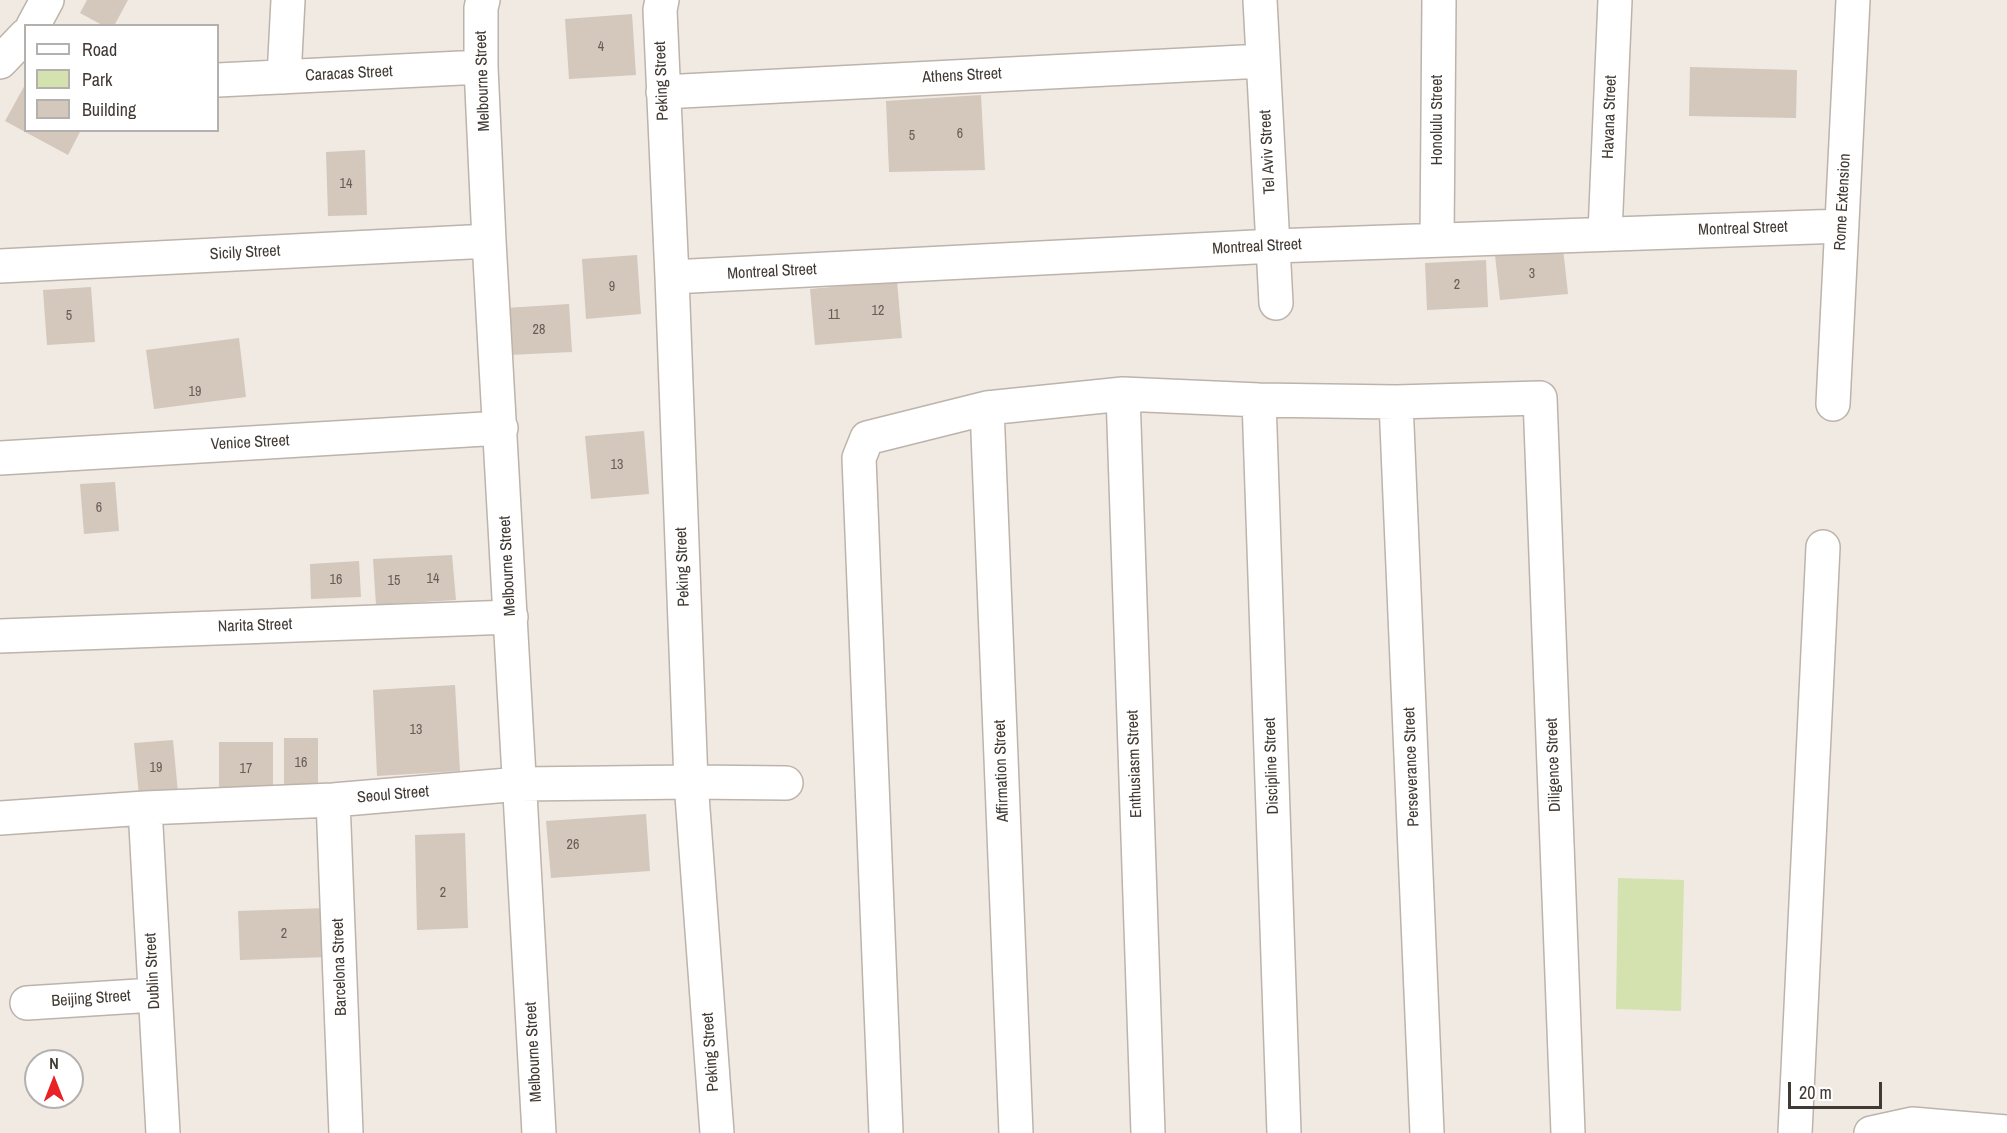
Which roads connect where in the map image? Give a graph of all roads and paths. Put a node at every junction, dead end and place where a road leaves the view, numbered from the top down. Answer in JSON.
{"nodes":[{"id":1,"x":47,"y":0,"type":"edge"},
{"id":2,"x":288,"y":0,"type":"edge"},
{"id":3,"x":483,"y":0,"type":"edge"},
{"id":4,"x":662,"y":0,"type":"edge"},
{"id":5,"x":1260,"y":0,"type":"edge"},
{"id":6,"x":1439,"y":0,"type":"edge"},
{"id":7,"x":1615,"y":0,"type":"edge"},
{"id":8,"x":1853,"y":0,"type":"edge"},
{"id":9,"x":34,"y":24,"type":"edge"},
{"id":10,"x":24,"y":37,"type":"edge"},
{"id":11,"x":1262,"y":61,"type":"junction"},
{"id":12,"x":0,"y":62,"type":"edge"},
{"id":13,"x":481,"y":68,"type":"junction"},
{"id":14,"x":284,"y":77,"type":"junction"},
{"id":15,"x":219,"y":80,"type":"edge"},
{"id":16,"x":663,"y":92,"type":"junction"},
{"id":17,"x":1842,"y":226,"type":"junction"},
{"id":18,"x":1605,"y":233,"type":"junction"},
{"id":19,"x":1437,"y":240,"type":"junction"},
{"id":20,"x":489,"y":241,"type":"junction"},
{"id":21,"x":1274,"y":246,"type":"junction"},
{"id":22,"x":0,"y":266,"type":"edge"},
{"id":23,"x":672,"y":277,"type":"junction"},
{"id":24,"x":1276,"y":303,"type":"dead end"},
{"id":25,"x":1123,"y":394,"type":"junction"},
{"id":26,"x":1259,"y":400,"type":"junction"},
{"id":27,"x":1396,"y":402,"type":"junction"},
{"id":28,"x":1833,"y":404,"type":"dead end"},
{"id":29,"x":987,"y":408,"type":"junction"},
{"id":30,"x":501,"y":428,"type":"junction"},
{"id":31,"x":0,"y":459,"type":"edge"},
{"id":32,"x":1823,"y":547,"type":"dead end"},
{"id":33,"x":511,"y":617,"type":"junction"},
{"id":34,"x":0,"y":636,"type":"edge"},
{"id":35,"x":691,"y":782,"type":"junction"},
{"id":36,"x":786,"y":783,"type":"dead end"},
{"id":37,"x":520,"y":784,"type":"junction"},
{"id":38,"x":333,"y":800,"type":"junction"},
{"id":39,"x":145,"y":808,"type":"junction"},
{"id":40,"x":0,"y":819,"type":"edge"},
{"id":41,"x":154,"y":995,"type":"junction"},
{"id":42,"x":27,"y":1003,"type":"dead end"},
{"id":43,"x":2007,"y":1132,"type":"edge"},
{"id":44,"x":163,"y":1133,"type":"edge"},
{"id":45,"x":346,"y":1133,"type":"edge"},
{"id":46,"x":539,"y":1133,"type":"edge"},
{"id":47,"x":717,"y":1133,"type":"edge"},
{"id":48,"x":886,"y":1133,"type":"edge"},
{"id":49,"x":1016,"y":1133,"type":"edge"},
{"id":50,"x":1148,"y":1133,"type":"edge"},
{"id":51,"x":1284,"y":1133,"type":"edge"},
{"id":52,"x":1427,"y":1133,"type":"edge"},
{"id":53,"x":1568,"y":1133,"type":"edge"},
{"id":54,"x":1795,"y":1133,"type":"edge"},
{"id":55,"x":1871,"y":1133,"type":"edge"}],
"edges":[{"from":1,"to":9,"type":"street"},
{"from":2,"to":14,"type":"street"},
{"from":3,"to":13,"type":"street","name":"Melbourne Street"},
{"from":4,"to":16,"type":"street","name":"Peking Street"},
{"from":5,"to":11,"type":"street","name":"Tel Aviv Street"},
{"from":6,"to":19,"type":"street","name":"Honolulu Street"},
{"from":7,"to":18,"type":"street","name":"Havana Street"},
{"from":8,"to":17,"type":"street","name":"Rome Extension"},
{"from":10,"to":12,"type":"street"},
{"from":11,"to":16,"type":"street","name":"Athens Street"},
{"from":11,"to":21,"type":"street","name":"Tel Aviv Street"},
{"from":13,"to":14,"type":"street","name":"Caracas Street"},
{"from":13,"to":20,"type":"street","name":"Melbourne Street"},
{"from":14,"to":15,"type":"street","name":"Caracas Street"},
{"from":16,"to":23,"type":"street","name":"Peking Street"},
{"from":17,"to":18,"type":"street","name":"Montreal Street"},
{"from":17,"to":28,"type":"street","name":"Rome Extension"},
{"from":18,"to":19,"type":"street","name":"Montreal Street"},
{"from":19,"to":21,"type":"street","name":"Montreal Street"},
{"from":20,"to":22,"type":"street","name":"Sicily Street"},
{"from":20,"to":30,"type":"street","name":"Melbourne Street"},
{"from":21,"to":23,"type":"street","name":"Montreal Street"},
{"from":21,"to":24,"type":"street","name":"Tel Aviv Street"},
{"from":23,"to":35,"type":"street","name":"Peking Street"},
{"from":25,"to":26,"type":"street"},
{"from":25,"to":29,"type":"street"},
{"from":25,"to":50,"type":"street","name":"Enthusiasm Street"},
{"from":26,"to":27,"type":"street"},
{"from":26,"to":51,"type":"street","name":"Discipline Street"},
{"from":27,"to":52,"type":"street","name":"Perseverance Street"},
{"from":27,"to":53,"type":"street","name":"Diligence Street"},
{"from":29,"to":48,"type":"street"},
{"from":29,"to":49,"type":"street","name":"Affirmation Street"},
{"from":30,"to":31,"type":"street","name":"Venice Street"},
{"from":30,"to":33,"type":"street","name":"Melbourne Street"},
{"from":32,"to":54,"type":"street"},
{"from":33,"to":34,"type":"street","name":"Narita Street"},
{"from":33,"to":37,"type":"street","name":"Melbourne Street"},
{"from":35,"to":36,"type":"street","name":"Seoul Street"},
{"from":35,"to":37,"type":"street","name":"Seoul Street"},
{"from":35,"to":47,"type":"street","name":"Peking Street"},
{"from":37,"to":38,"type":"street","name":"Seoul Street"},
{"from":37,"to":46,"type":"street","name":"Melbourne Street"},
{"from":38,"to":39,"type":"street","name":"Seoul Street"},
{"from":38,"to":45,"type":"street","name":"Barcelona Street"},
{"from":39,"to":40,"type":"street","name":"Seoul Street"},
{"from":39,"to":41,"type":"street","name":"Dublin Street"},
{"from":41,"to":42,"type":"street","name":"Beijing Street"},
{"from":41,"to":44,"type":"street","name":"Dublin Street"},
{"from":43,"to":55,"type":"street"}]}
